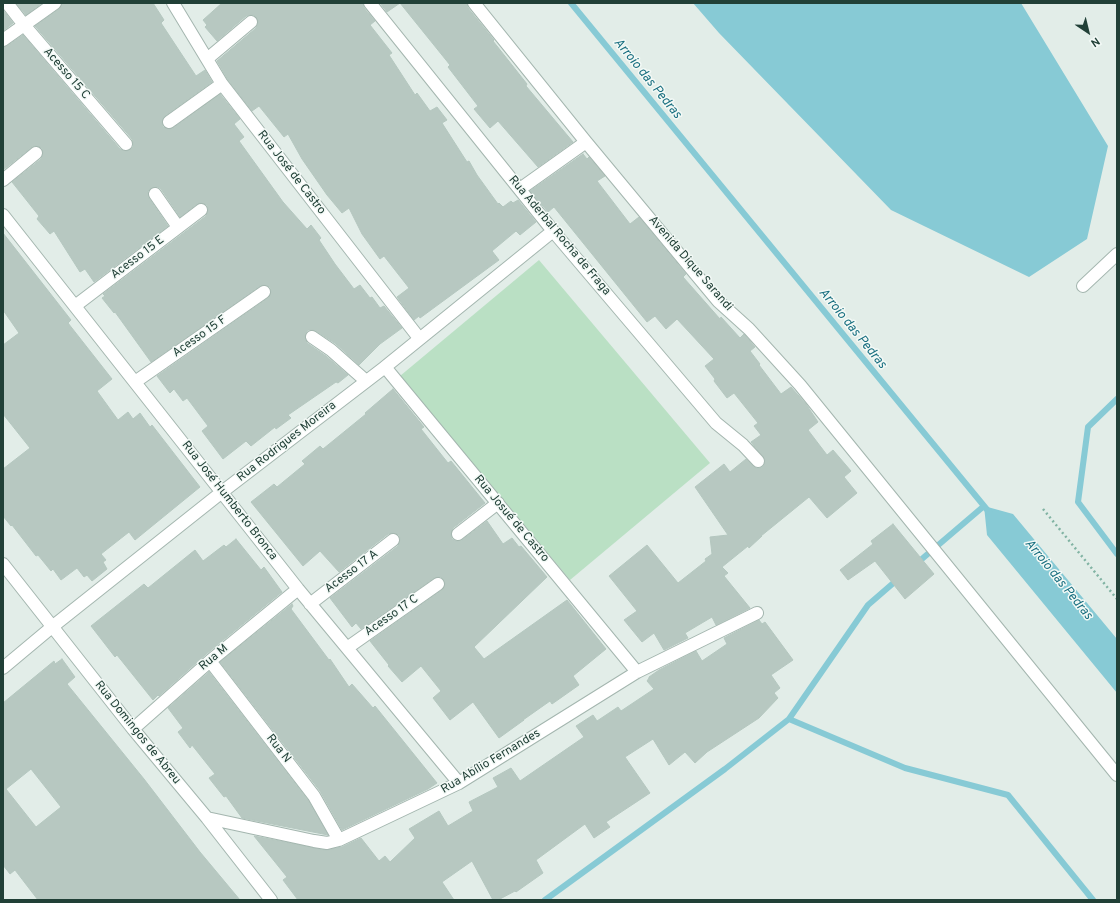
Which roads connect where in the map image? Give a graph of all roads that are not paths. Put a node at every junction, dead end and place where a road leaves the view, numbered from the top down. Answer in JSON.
{"nodes":[{"id":1,"x":7,"y":3,"type":"edge"},
{"id":2,"x":55,"y":3,"type":"edge"},
{"id":3,"x":172,"y":3,"type":"edge"},
{"id":4,"x":370,"y":3,"type":"edge"},
{"id":5,"x":474,"y":3,"type":"edge"},
{"id":6,"x":251,"y":22,"type":"dead end"},
{"id":7,"x":24,"y":25,"type":"junction"},
{"id":8,"x":3,"y":40,"type":"edge"},
{"id":9,"x":207,"y":59,"type":"junction"},
{"id":10,"x":222,"y":84,"type":"junction"},
{"id":11,"x":168,"y":122,"type":"dead end"},
{"id":12,"x":586,"y":142,"type":"junction"},
{"id":13,"x":126,"y":144,"type":"dead end"},
{"id":14,"x":36,"y":153,"type":"dead end"},
{"id":15,"x":3,"y":180,"type":"edge"},
{"id":16,"x":520,"y":189,"type":"junction"},
{"id":17,"x":154,"y":194,"type":"dead end"},
{"id":18,"x":201,"y":210,"type":"dead end"},
{"id":19,"x":3,"y":215,"type":"edge"},
{"id":20,"x":178,"y":227,"type":"junction"},
{"id":21,"x":553,"y":231,"type":"junction"},
{"id":22,"x":1117,"y":254,"type":"edge"},
{"id":23,"x":1083,"y":286,"type":"dead end"},
{"id":24,"x":264,"y":292,"type":"dead end"},
{"id":25,"x":75,"y":306,"type":"junction"},
{"id":26,"x":312,"y":336,"type":"dead end"},
{"id":27,"x":419,"y":338,"type":"junction"},
{"id":28,"x":385,"y":367,"type":"junction"},
{"id":29,"x":366,"y":381,"type":"junction"},
{"id":30,"x":135,"y":382,"type":"junction"},
{"id":31,"x":758,"y":461,"type":"dead end"},
{"id":32,"x":222,"y":492,"type":"junction"},
{"id":33,"x":498,"y":504,"type":"junction"},
{"id":34,"x":458,"y":534,"type":"dead end"},
{"id":35,"x":393,"y":540,"type":"dead end"},
{"id":36,"x":3,"y":564,"type":"edge"},
{"id":37,"x":438,"y":584,"type":"dead end"},
{"id":38,"x":298,"y":588,"type":"junction"},
{"id":39,"x":310,"y":604,"type":"junction"},
{"id":40,"x":757,"y":613,"type":"dead end"},
{"id":41,"x":52,"y":627,"type":"junction"},
{"id":42,"x":347,"y":648,"type":"junction"},
{"id":43,"x":210,"y":661,"type":"junction"},
{"id":44,"x":3,"y":668,"type":"edge"},
{"id":45,"x":637,"y":672,"type":"junction"},
{"id":46,"x":133,"y":729,"type":"junction"},
{"id":47,"x":1117,"y":775,"type":"edge"},
{"id":48,"x":460,"y":783,"type":"junction"},
{"id":49,"x":207,"y":818,"type":"junction"},
{"id":50,"x":339,"y":840,"type":"junction"},
{"id":51,"x":271,"y":900,"type":"edge"}],
"edges":[{"from":1,"to":7,"type":"street","name":"Acesso 15 C"},
{"from":2,"to":7,"type":"street"},
{"from":3,"to":9,"type":"street","name":"Rua José de Castro"},
{"from":4,"to":16,"type":"street","name":"Rua Aderbal Rocha de Fraga"},
{"from":5,"to":12,"type":"street","name":"Avenida Dique Sarandi"},
{"from":6,"to":9,"type":"street"},
{"from":7,"to":8,"type":"street"},
{"from":7,"to":13,"type":"street","name":"Acesso 15 C"},
{"from":9,"to":10,"type":"street","name":"Rua José de Castro"},
{"from":10,"to":11,"type":"street"},
{"from":10,"to":27,"type":"street","name":"Rua José de Castro"},
{"from":12,"to":16,"type":"street"},
{"from":12,"to":47,"type":"street","name":"Avenida Dique Sarandi"},
{"from":14,"to":15,"type":"street"},
{"from":16,"to":21,"type":"street","name":"Rua Aderbal Rocha de Fraga"},
{"from":17,"to":20,"type":"street"},
{"from":18,"to":20,"type":"street","name":"Acesso 15 E"},
{"from":19,"to":25,"type":"street","name":"Rua José Humberto Bronca"},
{"from":20,"to":25,"type":"street","name":"Acesso 15 E"},
{"from":21,"to":27,"type":"street","name":"Rua Rodrigues Moreira"},
{"from":21,"to":31,"type":"street","name":"Rua Aderbal Rocha de Fraga"},
{"from":22,"to":23,"type":"street"},
{"from":24,"to":30,"type":"street","name":"Acesso 15 F"},
{"from":25,"to":30,"type":"street","name":"Rua José Humberto Bronca"},
{"from":26,"to":29,"type":"street"},
{"from":27,"to":28,"type":"street","name":"Rua Rodrigues Moreira"},
{"from":28,"to":29,"type":"street","name":"Rua Rodrigues Moreira"},
{"from":28,"to":33,"type":"street","name":"Rua Josué de Castro"},
{"from":29,"to":32,"type":"street","name":"Rua Rodrigues Moreira"},
{"from":30,"to":32,"type":"street","name":"Rua José Humberto Bronca"},
{"from":32,"to":38,"type":"street","name":"Rua José Humberto Bronca"},
{"from":32,"to":41,"type":"street","name":"Rua Rodrigues Moreira"},
{"from":33,"to":34,"type":"street"},
{"from":33,"to":45,"type":"street","name":"Rua Josué de Castro"},
{"from":35,"to":39,"type":"street","name":"Acesso 17 A"},
{"from":36,"to":41,"type":"street","name":"Rua Domingos de Abreu"},
{"from":37,"to":42,"type":"street","name":"Acesso 17 C"},
{"from":38,"to":39,"type":"street","name":"Rua José Humberto Bronca"},
{"from":38,"to":43,"type":"street","name":"Rua M"},
{"from":39,"to":42,"type":"street","name":"Rua José Humberto Bronca"},
{"from":40,"to":45,"type":"street","name":"Rua Abílio Fernandes"},
{"from":41,"to":44,"type":"street","name":"Rua Rodrigues Moreira"},
{"from":41,"to":46,"type":"street","name":"Rua Domingos de Abreu"},
{"from":42,"to":48,"type":"street","name":"Rua José Humberto Bronca"},
{"from":43,"to":46,"type":"street","name":"Rua M"},
{"from":43,"to":50,"type":"street","name":"Rua N"},
{"from":45,"to":48,"type":"street","name":"Rua Abílio Fernandes"},
{"from":46,"to":49,"type":"street","name":"Rua Domingos de Abreu"},
{"from":48,"to":50,"type":"street","name":"Rua Abílio Fernandes"},
{"from":49,"to":50,"type":"street","name":"Rua Abílio Fernandes"},
{"from":49,"to":51,"type":"street","name":"Rua Domingos de Abreu"}]}
